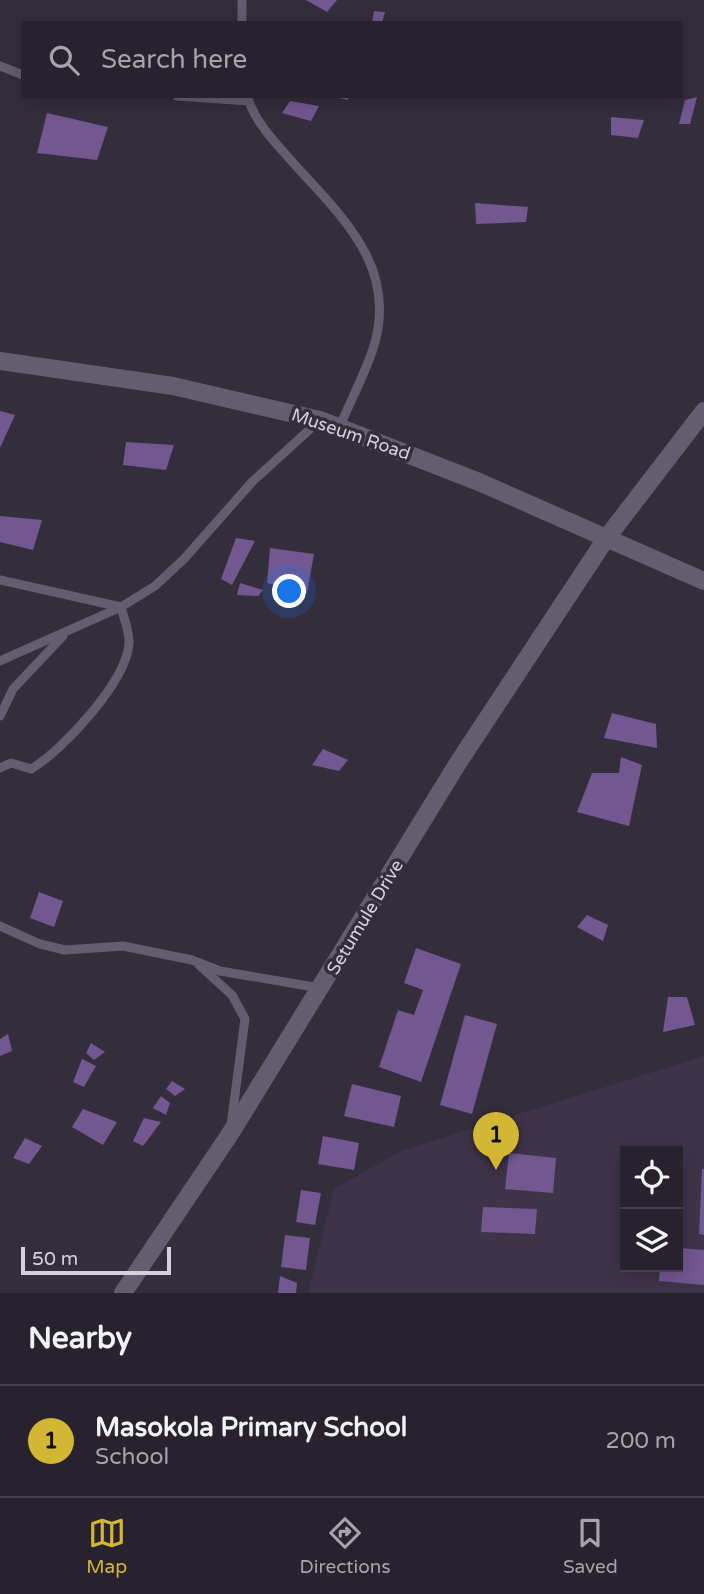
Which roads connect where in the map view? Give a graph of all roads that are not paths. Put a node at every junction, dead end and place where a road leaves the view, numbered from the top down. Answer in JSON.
{"nodes":[{"id":1,"x":242,"y":0,"type":"edge"},
{"id":2,"x":242,"y":21,"type":"edge"},
{"id":3,"x":0,"y":66,"type":"edge"},
{"id":4,"x":21,"y":74,"type":"edge"},
{"id":5,"x":224,"y":98,"type":"edge"},
{"id":6,"x":248,"y":99,"type":"edge"},
{"id":7,"x":0,"y":361,"type":"edge"},
{"id":8,"x":704,"y":411,"type":"edge"},
{"id":9,"x":320,"y":420,"type":"junction"},
{"id":10,"x":339,"y":428,"type":"junction"},
{"id":11,"x":605,"y":540,"type":"junction"},
{"id":12,"x":0,"y":580,"type":"edge"},
{"id":13,"x":704,"y":581,"type":"edge"},
{"id":14,"x":121,"y":607,"type":"junction"},
{"id":15,"x":66,"y":634,"type":"junction"},
{"id":16,"x":0,"y":661,"type":"edge"},
{"id":17,"x":0,"y":716,"type":"edge"},
{"id":18,"x":0,"y":768,"type":"edge"},
{"id":19,"x":0,"y":926,"type":"edge"},
{"id":20,"x":192,"y":960,"type":"junction"},
{"id":21,"x":321,"y":988,"type":"junction"},
{"id":22,"x":230,"y":1134,"type":"junction"},
{"id":23,"x":123,"y":1293,"type":"edge"}],
"edges":[{"from":1,"to":2,"type":"lane"},
{"from":3,"to":4,"type":"lane"},
{"from":5,"to":6,"type":"lane"},
{"from":6,"to":10,"type":"lane"},
{"from":7,"to":9,"type":"street","name":"Museum Road"},
{"from":8,"to":11,"type":"street","name":"Setumule Drive"},
{"from":9,"to":10,"type":"street","name":"Museum Road"},
{"from":9,"to":14,"type":"lane"},
{"from":10,"to":11,"type":"street","name":"Museum Road"},
{"from":11,"to":13,"type":"street","name":"Museum Road"},
{"from":11,"to":21,"type":"street","name":"Setumule Drive"},
{"from":12,"to":14,"type":"lane"},
{"from":14,"to":15,"type":"lane"},
{"from":14,"to":18,"type":"lane"},
{"from":15,"to":16,"type":"lane"},
{"from":15,"to":17,"type":"lane"},
{"from":19,"to":20,"type":"lane"},
{"from":20,"to":21,"type":"lane"},
{"from":20,"to":22,"type":"lane"},
{"from":21,"to":22,"type":"street","name":"Setumule Drive"},
{"from":22,"to":23,"type":"street","name":"Setumule Drive"}]}
